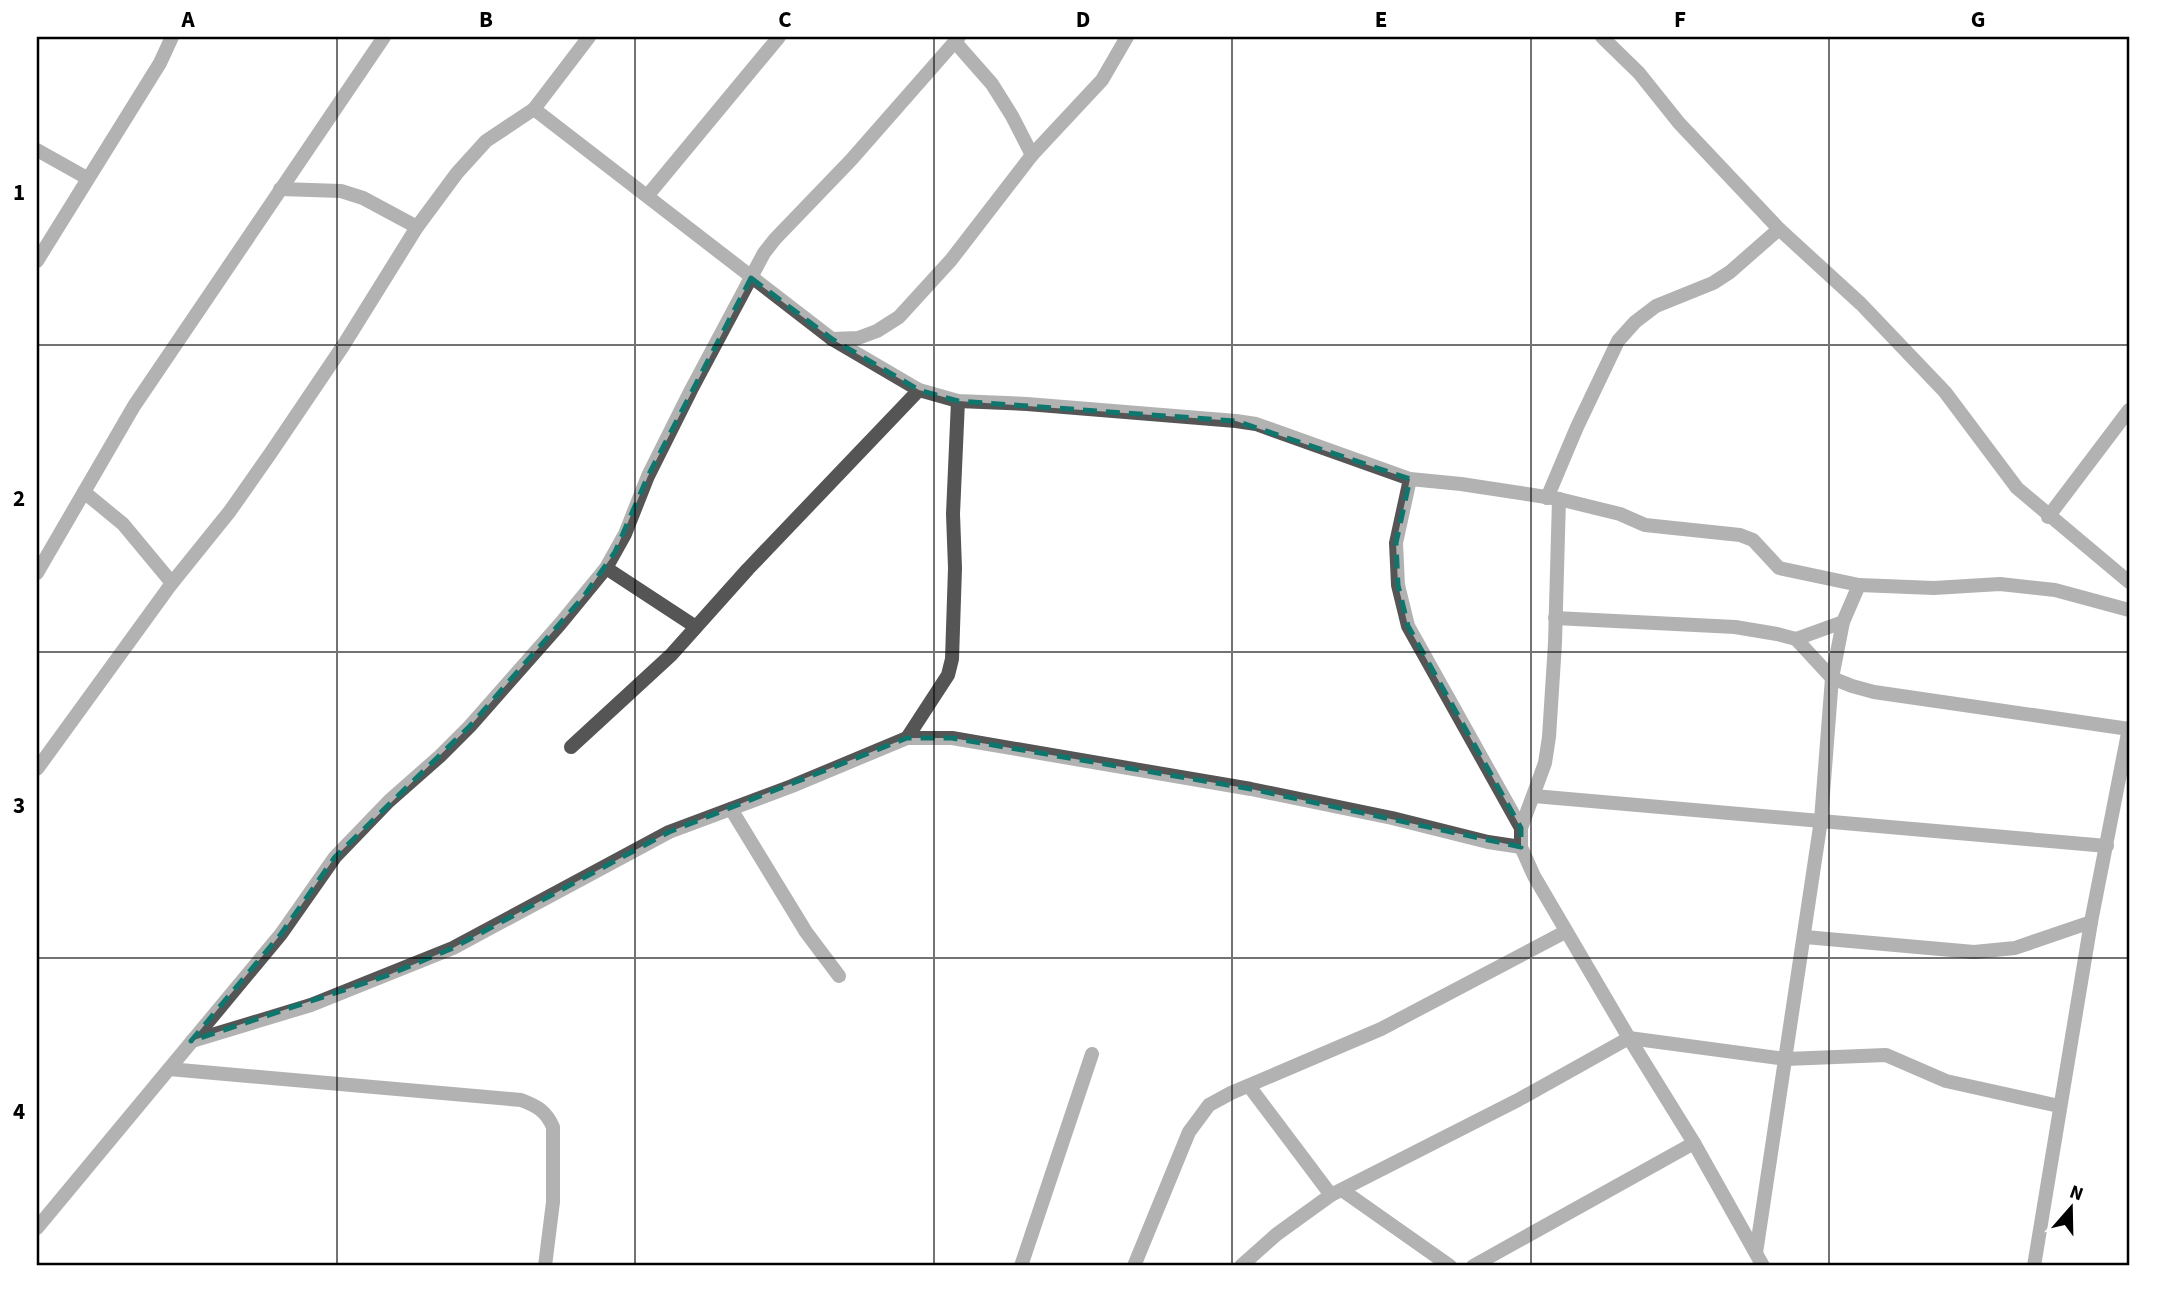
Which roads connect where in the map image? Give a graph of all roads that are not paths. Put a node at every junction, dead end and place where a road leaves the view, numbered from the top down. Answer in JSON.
{"nodes":[{"id":1,"x":172,"y":37,"type":"edge"},
{"id":2,"x":384,"y":37,"type":"edge"},
{"id":3,"x":589,"y":37,"type":"edge"},
{"id":4,"x":779,"y":37,"type":"edge"},
{"id":5,"x":1127,"y":37,"type":"edge"},
{"id":6,"x":1602,"y":37,"type":"edge"},
{"id":7,"x":957,"y":39,"type":"edge"},
{"id":8,"x":534,"y":109,"type":"junction"},
{"id":9,"x":37,"y":150,"type":"edge"},
{"id":10,"x":1032,"y":155,"type":"junction"},
{"id":11,"x":87,"y":178,"type":"junction"},
{"id":12,"x":280,"y":189,"type":"junction"},
{"id":13,"x":648,"y":195,"type":"junction"},
{"id":14,"x":417,"y":227,"type":"junction"},
{"id":15,"x":1779,"y":229,"type":"junction"},
{"id":16,"x":37,"y":261,"type":"edge"},
{"id":17,"x":751,"y":278,"type":"junction"},
{"id":18,"x":832,"y":339,"type":"junction"},
{"id":19,"x":919,"y":390,"type":"junction"},
{"id":20,"x":958,"y":401,"type":"junction"},
{"id":21,"x":2129,"y":410,"type":"edge"},
{"id":22,"x":1410,"y":479,"type":"junction"},
{"id":23,"x":84,"y":492,"type":"junction"},
{"id":24,"x":1553,"y":499,"type":"junction"},
{"id":25,"x":2049,"y":517,"type":"junction"},
{"id":26,"x":606,"y":568,"type":"junction"},
{"id":27,"x":37,"y":573,"type":"edge"},
{"id":28,"x":2129,"y":582,"type":"edge"},
{"id":29,"x":172,"y":583,"type":"junction"},
{"id":30,"x":1858,"y":585,"type":"junction"},
{"id":31,"x":2129,"y":610,"type":"edge"},
{"id":32,"x":1555,"y":618,"type":"junction"},
{"id":33,"x":1843,"y":622,"type":"junction"},
{"id":34,"x":696,"y":627,"type":"junction"},
{"id":35,"x":1796,"y":639,"type":"junction"},
{"id":36,"x":1832,"y":678,"type":"junction"},
{"id":37,"x":2129,"y":728,"type":"edge"},
{"id":38,"x":907,"y":738,"type":"junction"},
{"id":39,"x":571,"y":747,"type":"dead end"},
{"id":40,"x":37,"y":769,"type":"edge"},
{"id":41,"x":1534,"y":796,"type":"junction"},
{"id":42,"x":731,"y":809,"type":"junction"},
{"id":43,"x":1821,"y":820,"type":"junction"},
{"id":44,"x":1521,"y":828,"type":"junction"},
{"id":45,"x":2108,"y":846,"type":"junction"},
{"id":46,"x":1521,"y":847,"type":"junction"},
{"id":47,"x":2091,"y":922,"type":"junction"},
{"id":48,"x":1565,"y":932,"type":"junction"},
{"id":49,"x":1805,"y":937,"type":"junction"},
{"id":50,"x":839,"y":976,"type":"dead end"},
{"id":51,"x":1629,"y":1038,"type":"junction"},
{"id":52,"x":191,"y":1041,"type":"junction"},
{"id":53,"x":1092,"y":1054,"type":"dead end"},
{"id":54,"x":1786,"y":1059,"type":"junction"},
{"id":55,"x":169,"y":1069,"type":"junction"},
{"id":56,"x":1249,"y":1086,"type":"junction"},
{"id":57,"x":2059,"y":1106,"type":"junction"},
{"id":58,"x":1694,"y":1143,"type":"junction"},
{"id":59,"x":1336,"y":1193,"type":"junction"},
{"id":60,"x":37,"y":1228,"type":"edge"},
{"id":61,"x":1756,"y":1253,"type":"junction"},
{"id":62,"x":545,"y":1266,"type":"edge"},
{"id":63,"x":1021,"y":1266,"type":"edge"},
{"id":64,"x":1134,"y":1266,"type":"edge"},
{"id":65,"x":1241,"y":1266,"type":"edge"},
{"id":66,"x":1450,"y":1266,"type":"edge"},
{"id":67,"x":1473,"y":1266,"type":"edge"},
{"id":68,"x":1763,"y":1266,"type":"edge"},
{"id":69,"x":2034,"y":1266,"type":"edge"}],
"edges":[{"from":1,"to":11,"type":"street"},
{"from":2,"to":12,"type":"street"},
{"from":3,"to":8,"type":"street"},
{"from":4,"to":13,"type":"street"},
{"from":5,"to":10,"type":"street"},
{"from":6,"to":15,"type":"street"},
{"from":7,"to":10,"type":"street"},
{"from":7,"to":17,"type":"street"},
{"from":8,"to":13,"type":"street"},
{"from":8,"to":14,"type":"street"},
{"from":9,"to":11,"type":"street"},
{"from":10,"to":18,"type":"street"},
{"from":11,"to":16,"type":"street"},
{"from":12,"to":14,"type":"street"},
{"from":12,"to":23,"type":"street"},
{"from":13,"to":17,"type":"street"},
{"from":14,"to":29,"type":"street"},
{"from":15,"to":24,"type":"street"},
{"from":15,"to":25,"type":"street"},
{"from":17,"to":18,"type":"street"},
{"from":17,"to":26,"type":"street"},
{"from":18,"to":19,"type":"street"},
{"from":19,"to":20,"type":"street"},
{"from":19,"to":34,"type":"street"},
{"from":20,"to":22,"type":"street"},
{"from":20,"to":38,"type":"street"},
{"from":21,"to":25,"type":"street"},
{"from":22,"to":24,"type":"street"},
{"from":22,"to":44,"type":"street"},
{"from":23,"to":27,"type":"street"},
{"from":23,"to":29,"type":"street"},
{"from":24,"to":30,"type":"street"},
{"from":24,"to":32,"type":"street"},
{"from":25,"to":28,"type":"street"},
{"from":26,"to":34,"type":"street"},
{"from":26,"to":52,"type":"street"},
{"from":29,"to":40,"type":"street"},
{"from":30,"to":31,"type":"street"},
{"from":30,"to":33,"type":"street"},
{"from":32,"to":35,"type":"street"},
{"from":32,"to":41,"type":"street"},
{"from":33,"to":35,"type":"street"},
{"from":33,"to":36,"type":"street"},
{"from":34,"to":39,"type":"street"},
{"from":35,"to":36,"type":"street"},
{"from":36,"to":37,"type":"street"},
{"from":36,"to":43,"type":"street"},
{"from":37,"to":45,"type":"street"},
{"from":38,"to":42,"type":"street"},
{"from":38,"to":46,"type":"street"},
{"from":41,"to":43,"type":"street"},
{"from":41,"to":44,"type":"street"},
{"from":42,"to":50,"type":"street"},
{"from":42,"to":52,"type":"street"},
{"from":43,"to":45,"type":"street"},
{"from":43,"to":49,"type":"street"},
{"from":44,"to":46,"type":"street"},
{"from":45,"to":47,"type":"street"},
{"from":46,"to":48,"type":"street"},
{"from":47,"to":49,"type":"street"},
{"from":47,"to":57,"type":"street"},
{"from":48,"to":51,"type":"street"},
{"from":48,"to":56,"type":"street"},
{"from":49,"to":54,"type":"street"},
{"from":51,"to":54,"type":"street"},
{"from":51,"to":58,"type":"street"},
{"from":51,"to":59,"type":"street"},
{"from":52,"to":55,"type":"street"},
{"from":53,"to":63,"type":"street"},
{"from":54,"to":57,"type":"street"},
{"from":54,"to":61,"type":"street"},
{"from":55,"to":60,"type":"street"},
{"from":55,"to":62,"type":"street"},
{"from":56,"to":59,"type":"street"},
{"from":56,"to":64,"type":"street"},
{"from":57,"to":69,"type":"street"},
{"from":58,"to":61,"type":"street"},
{"from":58,"to":67,"type":"street"},
{"from":59,"to":65,"type":"street"},
{"from":59,"to":66,"type":"street"},
{"from":61,"to":68,"type":"street"}]}
